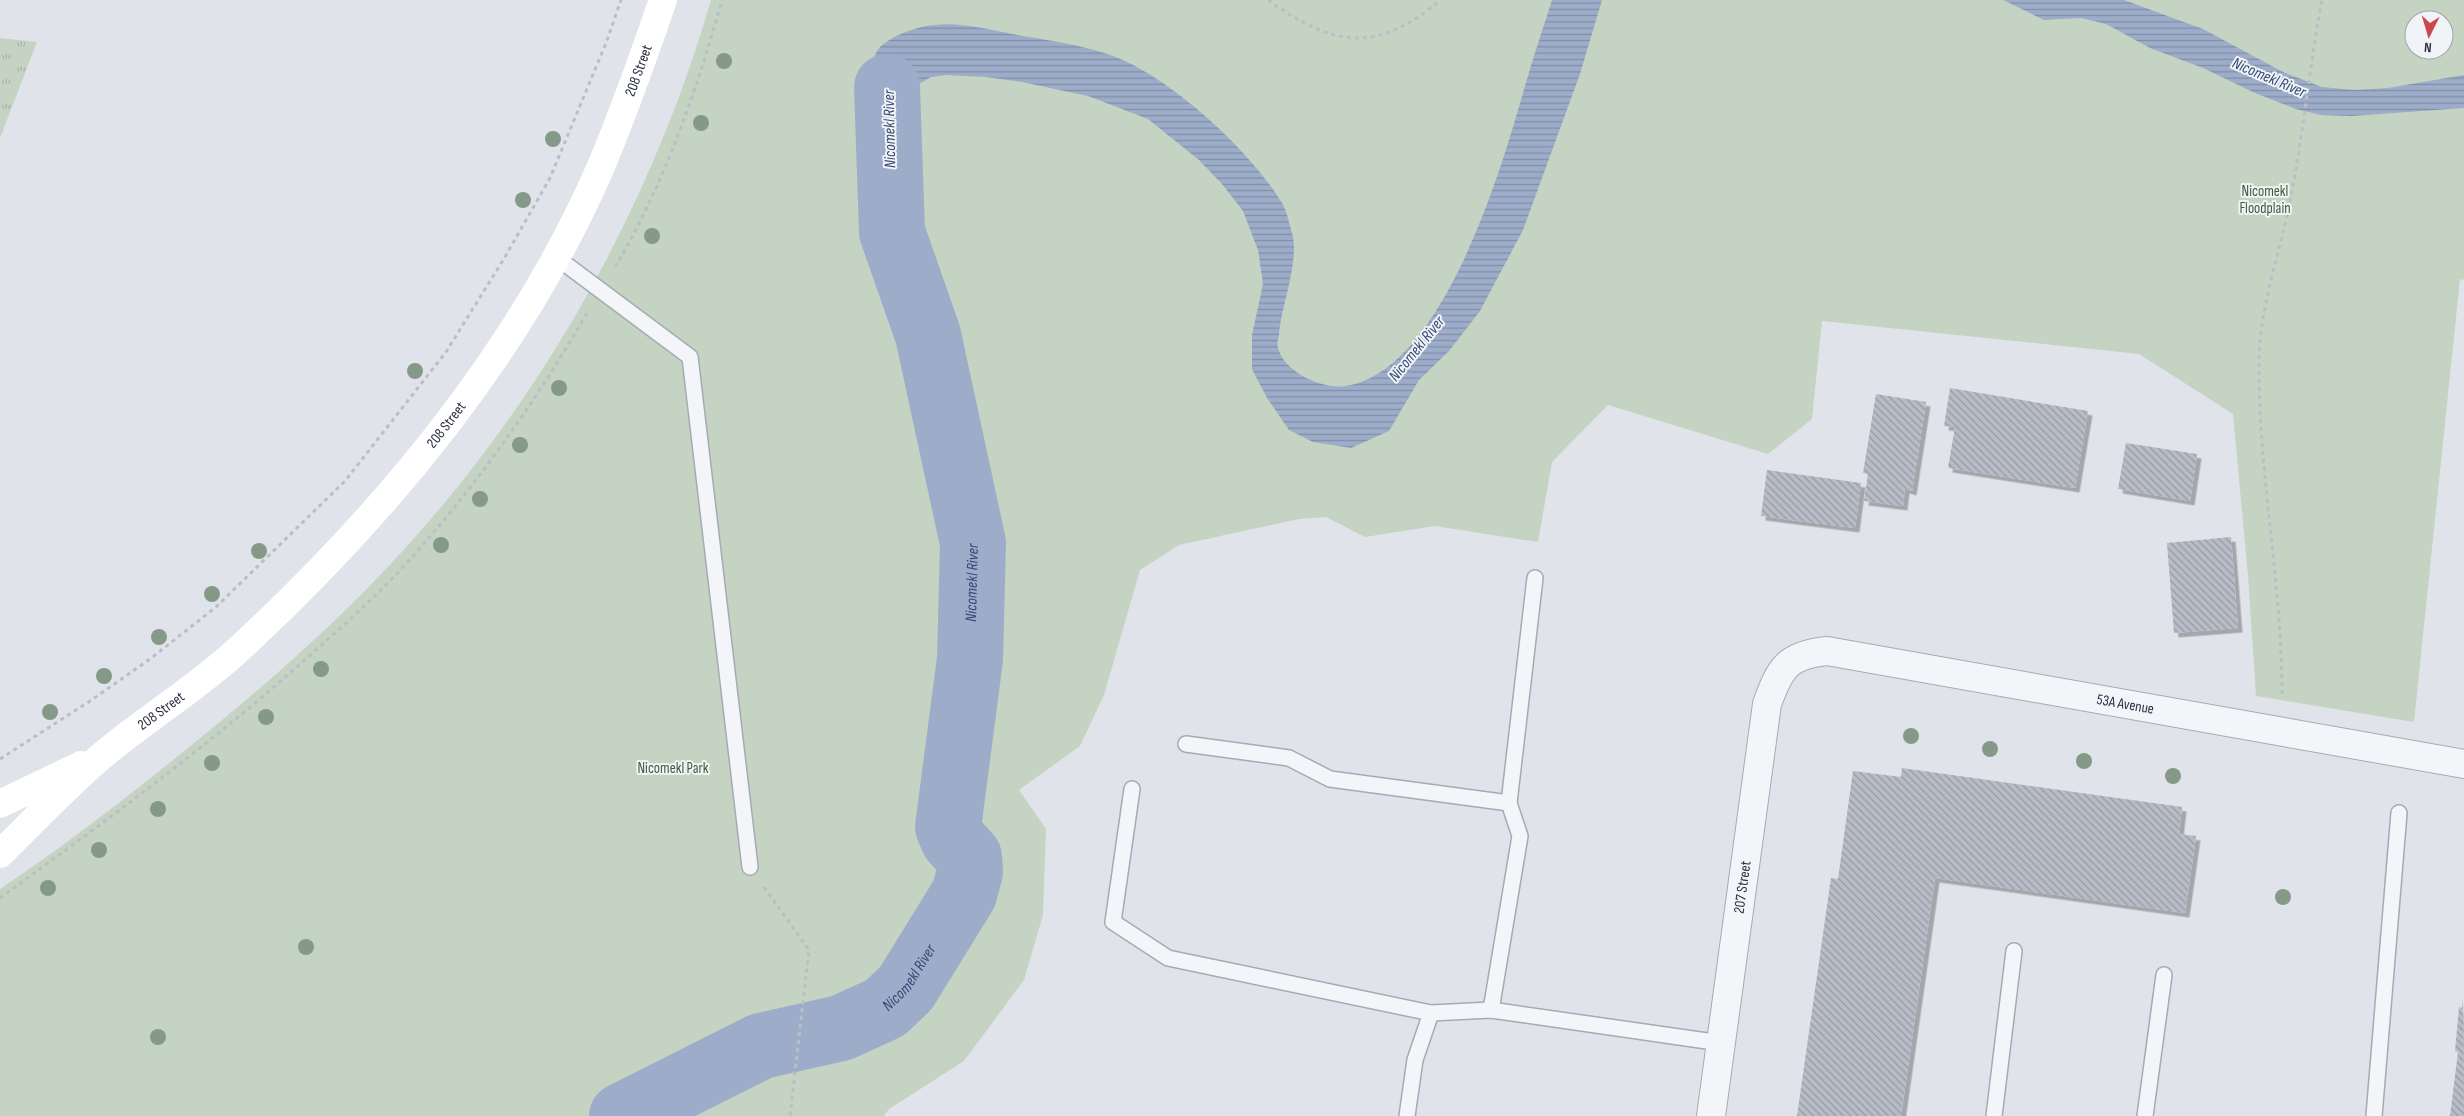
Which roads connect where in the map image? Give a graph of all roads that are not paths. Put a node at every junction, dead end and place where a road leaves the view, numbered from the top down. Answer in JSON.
{"nodes":[{"id":1,"x":663,"y":0,"type":"edge"},
{"id":2,"x":556,"y":257,"type":"junction"},
{"id":3,"x":1535,"y":578,"type":"dead end"},
{"id":4,"x":1789,"y":662,"type":"joint"},
{"id":5,"x":1186,"y":744,"type":"dead end"},
{"id":6,"x":103,"y":755,"type":"junction"},
{"id":7,"x":2464,"y":764,"type":"edge"},
{"id":8,"x":1132,"y":789,"type":"dead end"},
{"id":9,"x":1509,"y":803,"type":"junction"},
{"id":10,"x":0,"y":804,"type":"edge"},
{"id":11,"x":2399,"y":813,"type":"dead end"},
{"id":12,"x":0,"y":854,"type":"edge"},
{"id":13,"x":750,"y":867,"type":"road end"},
{"id":14,"x":2014,"y":951,"type":"dead end"},
{"id":15,"x":2164,"y":975,"type":"dead end"},
{"id":16,"x":1491,"y":1010,"type":"junction"},
{"id":17,"x":1431,"y":1013,"type":"junction"},
{"id":18,"x":1721,"y":1043,"type":"junction"},
{"id":19,"x":1407,"y":1116,"type":"edge"},
{"id":20,"x":1711,"y":1116,"type":"edge"},
{"id":21,"x":1994,"y":1116,"type":"edge"},
{"id":22,"x":2144,"y":1116,"type":"edge"},
{"id":23,"x":2374,"y":1116,"type":"edge"}],
"edges":[{"from":1,"to":2,"type":"main road","name":"208 Street"},
{"from":2,"to":6,"type":"main road","name":"208 Street"},
{"from":2,"to":13,"type":"lane"},
{"from":3,"to":9,"type":"lane"},
{"from":4,"to":7,"type":"street","name":"53A Avenue"},
{"from":4,"to":18,"type":"street","name":"207 Street"},
{"from":5,"to":9,"type":"lane"},
{"from":6,"to":10,"type":"main road","name":"208 Street"},
{"from":6,"to":12,"type":"main road","name":"208 Street"},
{"from":8,"to":17,"type":"lane"},
{"from":9,"to":16,"type":"lane"},
{"from":11,"to":23,"type":"lane"},
{"from":14,"to":21,"type":"lane"},
{"from":15,"to":22,"type":"lane"},
{"from":16,"to":17,"type":"lane"},
{"from":16,"to":18,"type":"lane"},
{"from":17,"to":19,"type":"lane"},
{"from":18,"to":20,"type":"street","name":"207 Street"}]}
